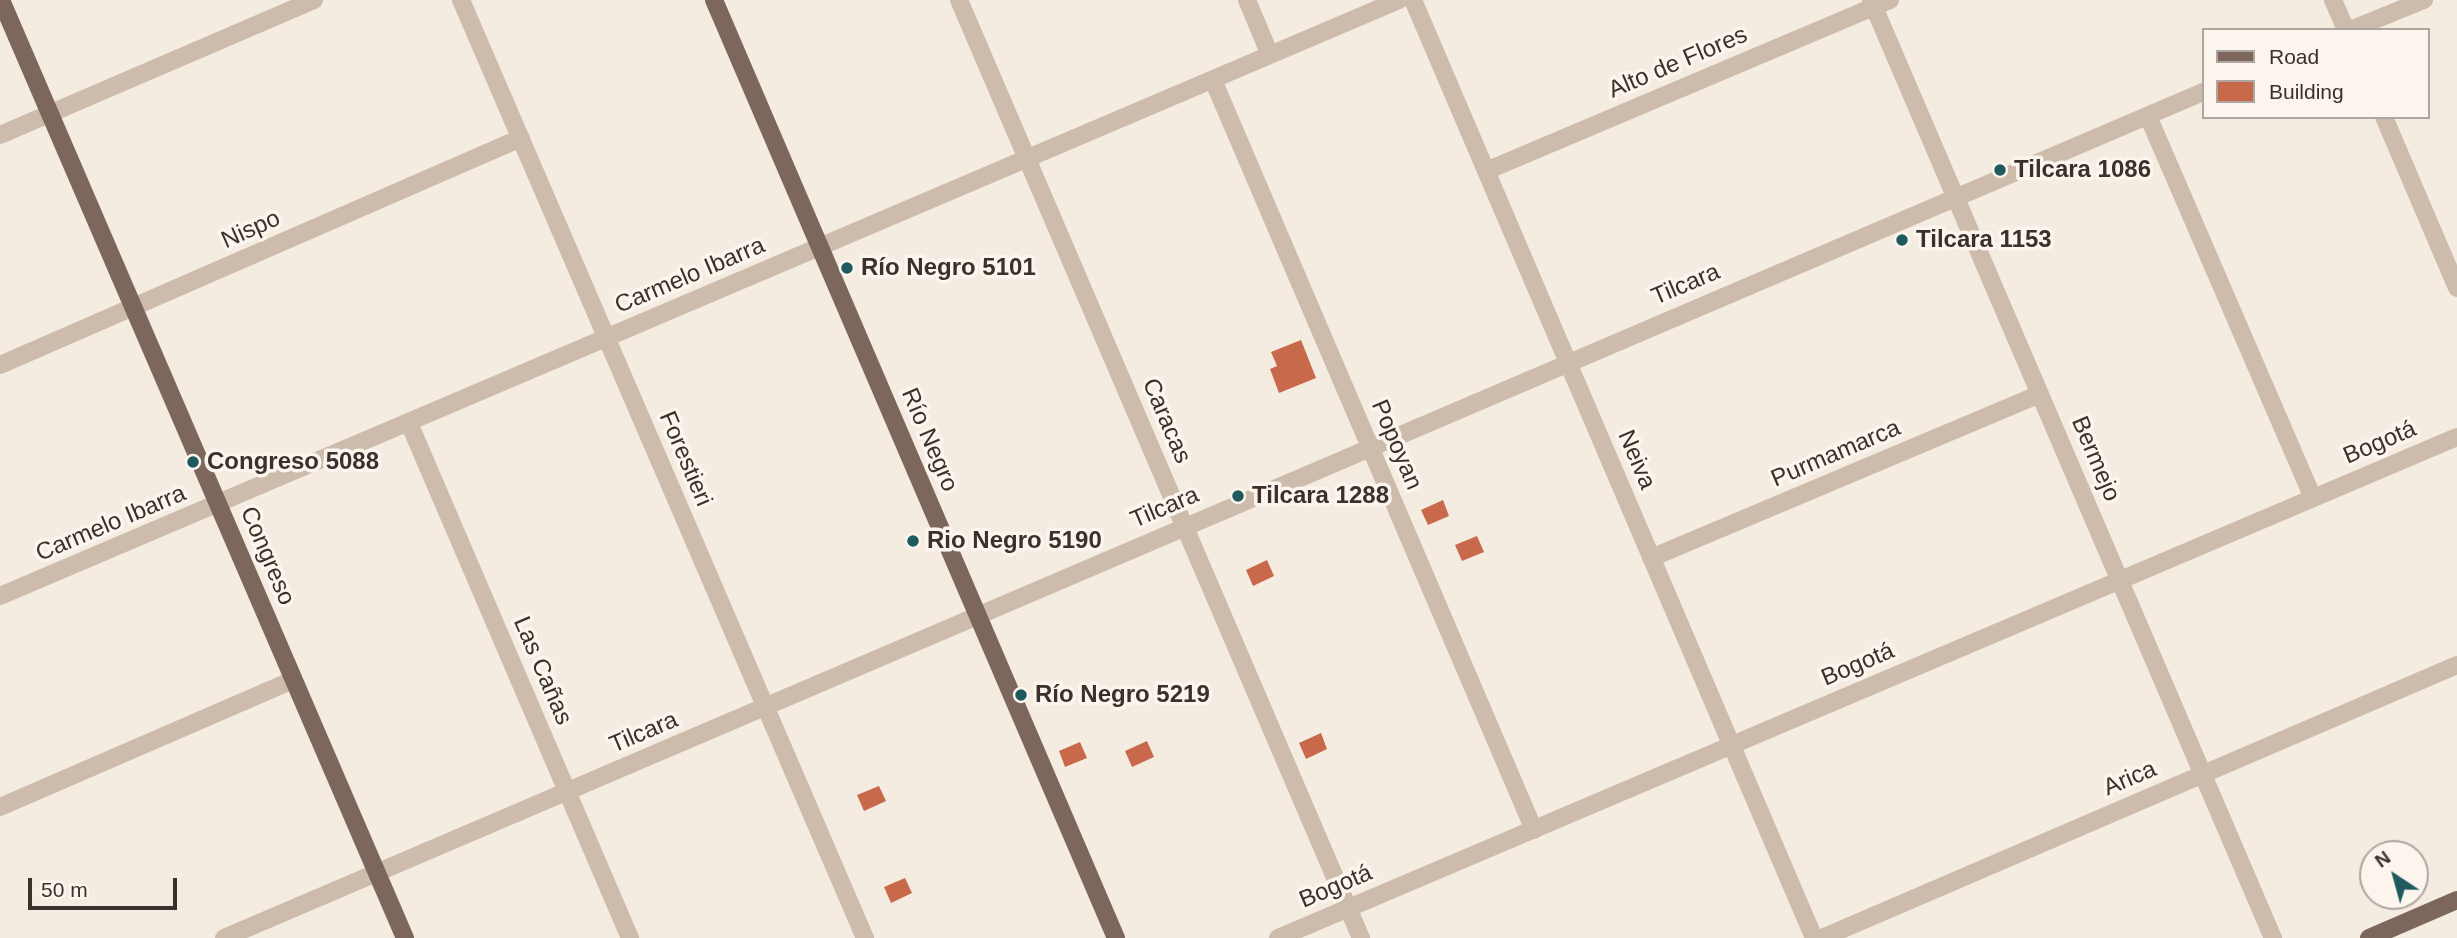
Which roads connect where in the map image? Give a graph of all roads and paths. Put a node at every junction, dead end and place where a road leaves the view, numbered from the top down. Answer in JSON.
{"nodes":[{"id":1,"x":1,"y":0,"type":"edge"},
{"id":2,"x":313,"y":0,"type":"edge"},
{"id":3,"x":461,"y":0,"type":"edge"},
{"id":4,"x":714,"y":0,"type":"edge"},
{"id":5,"x":959,"y":0,"type":"edge"},
{"id":6,"x":1247,"y":0,"type":"edge"},
{"id":7,"x":1399,"y":0,"type":"edge"},
{"id":8,"x":1413,"y":0,"type":"edge"},
{"id":9,"x":2333,"y":0,"type":"edge"},
{"id":10,"x":2424,"y":0,"type":"edge"},
{"id":11,"x":1878,"y":2,"type":"edge"},
{"id":12,"x":2347,"y":28,"type":"edge"},
{"id":13,"x":2353,"y":28,"type":"edge"},
{"id":14,"x":1270,"y":55,"type":"junction"},
{"id":15,"x":1213,"y":80,"type":"junction"},
{"id":16,"x":2202,"y":92,"type":"edge"},
{"id":17,"x":49,"y":114,"type":"junction"},
{"id":18,"x":2148,"y":116,"type":"junction"},
{"id":19,"x":2385,"y":119,"type":"edge"},
{"id":20,"x":0,"y":135,"type":"edge"},
{"id":21,"x":521,"y":138,"type":"junction"},
{"id":22,"x":1028,"y":159,"type":"junction"},
{"id":23,"x":1486,"y":171,"type":"junction"},
{"id":24,"x":1956,"y":198,"type":"junction"},
{"id":25,"x":820,"y":247,"type":"junction"},
{"id":26,"x":2457,"y":288,"type":"edge"},
{"id":27,"x":133,"y":308,"type":"junction"},
{"id":28,"x":607,"y":339,"type":"junction"},
{"id":29,"x":1567,"y":362,"type":"junction"},
{"id":30,"x":0,"y":365,"type":"edge"},
{"id":31,"x":2040,"y":394,"type":"junction"},
{"id":32,"x":410,"y":423,"type":"junction"},
{"id":33,"x":2457,"y":437,"type":"edge"},
{"id":34,"x":1370,"y":447,"type":"junction"},
{"id":35,"x":2314,"y":498,"type":"junction"},
{"id":36,"x":218,"y":505,"type":"junction"},
{"id":37,"x":1184,"y":527,"type":"junction"},
{"id":38,"x":1651,"y":558,"type":"junction"},
{"id":39,"x":2120,"y":581,"type":"junction"},
{"id":40,"x":0,"y":596,"type":"edge"},
{"id":41,"x":978,"y":615,"type":"junction"},
{"id":42,"x":2457,"y":665,"type":"edge"},
{"id":43,"x":293,"y":680,"type":"junction"},
{"id":44,"x":765,"y":708,"type":"junction"},
{"id":45,"x":1731,"y":746,"type":"junction"},
{"id":46,"x":2203,"y":775,"type":"junction"},
{"id":47,"x":568,"y":792,"type":"junction"},
{"id":48,"x":0,"y":807,"type":"edge"},
{"id":49,"x":1534,"y":830,"type":"junction"},
{"id":50,"x":377,"y":874,"type":"junction"},
{"id":51,"x":2457,"y":900,"type":"edge"},
{"id":52,"x":1348,"y":908,"type":"junction"},
{"id":53,"x":224,"y":938,"type":"edge"},
{"id":54,"x":405,"y":938,"type":"edge"},
{"id":55,"x":630,"y":938,"type":"edge"},
{"id":56,"x":865,"y":938,"type":"edge"},
{"id":57,"x":1116,"y":938,"type":"edge"},
{"id":58,"x":1278,"y":938,"type":"edge"},
{"id":59,"x":1361,"y":938,"type":"edge"},
{"id":60,"x":1814,"y":938,"type":"edge"},
{"id":61,"x":1822,"y":938,"type":"edge"},
{"id":62,"x":2273,"y":938,"type":"edge"},
{"id":63,"x":2369,"y":938,"type":"edge"}],
"edges":[{"from":1,"to":17,"type":"main road","name":"Congreso"},
{"from":2,"to":17,"type":"street"},
{"from":3,"to":21,"type":"street","name":"Forestieri"},
{"from":4,"to":25,"type":"main road","name":"Río Negro"},
{"from":5,"to":22,"type":"street","name":"Caracas"},
{"from":6,"to":14,"type":"street"},
{"from":7,"to":14,"type":"street","name":"Carmelo Ibarra"},
{"from":8,"to":23,"type":"street","name":"Neiva"},
{"from":9,"to":12,"type":"street"},
{"from":10,"to":13,"type":"street"},
{"from":11,"to":23,"type":"street","name":"Alto de Flores"},
{"from":11,"to":24,"type":"street","name":"Bermejo"},
{"from":14,"to":15,"type":"street","name":"Carmelo Ibarra"},
{"from":15,"to":22,"type":"street","name":"Carmelo Ibarra"},
{"from":15,"to":34,"type":"street","name":"Popoyan"},
{"from":16,"to":18,"type":"street","name":"Tilcara"},
{"from":17,"to":20,"type":"street"},
{"from":17,"to":27,"type":"main road","name":"Congreso"},
{"from":18,"to":24,"type":"street","name":"Tilcara"},
{"from":18,"to":35,"type":"street"},
{"from":19,"to":26,"type":"street"},
{"from":21,"to":27,"type":"street","name":"Nispo"},
{"from":21,"to":28,"type":"street","name":"Forestieri"},
{"from":22,"to":25,"type":"street","name":"Carmelo Ibarra"},
{"from":22,"to":37,"type":"street","name":"Caracas"},
{"from":23,"to":29,"type":"street","name":"Neiva"},
{"from":24,"to":29,"type":"street","name":"Tilcara"},
{"from":24,"to":31,"type":"street","name":"Bermejo"},
{"from":25,"to":28,"type":"street","name":"Carmelo Ibarra"},
{"from":25,"to":41,"type":"main road","name":"Río Negro"},
{"from":27,"to":30,"type":"street","name":"Nispo"},
{"from":27,"to":36,"type":"main road","name":"Congreso"},
{"from":28,"to":32,"type":"street","name":"Carmelo Ibarra"},
{"from":28,"to":44,"type":"street","name":"Forestieri"},
{"from":29,"to":34,"type":"street","name":"Tilcara"},
{"from":29,"to":38,"type":"street","name":"Neiva"},
{"from":31,"to":38,"type":"street","name":"Purmamarca"},
{"from":31,"to":39,"type":"street","name":"Bermejo"},
{"from":32,"to":36,"type":"street","name":"Carmelo Ibarra"},
{"from":32,"to":47,"type":"street","name":"Las Cañas"},
{"from":33,"to":35,"type":"street","name":"Bogotá"},
{"from":34,"to":37,"type":"street","name":"Tilcara"},
{"from":34,"to":49,"type":"street","name":"Popoyan"},
{"from":35,"to":39,"type":"street","name":"Bogotá"},
{"from":36,"to":40,"type":"street","name":"Carmelo Ibarra"},
{"from":36,"to":43,"type":"main road","name":"Congreso"},
{"from":37,"to":41,"type":"street","name":"Tilcara"},
{"from":37,"to":52,"type":"street","name":"Caracas"},
{"from":38,"to":45,"type":"street","name":"Neiva"},
{"from":39,"to":45,"type":"street","name":"Bogotá"},
{"from":39,"to":46,"type":"street","name":"Bermejo"},
{"from":41,"to":44,"type":"street","name":"Tilcara"},
{"from":41,"to":57,"type":"main road","name":"Río Negro"},
{"from":42,"to":46,"type":"street","name":"Arica"},
{"from":43,"to":48,"type":"street"},
{"from":43,"to":50,"type":"main road","name":"Congreso"},
{"from":44,"to":47,"type":"street","name":"Tilcara"},
{"from":44,"to":56,"type":"street","name":"Forestieri"},
{"from":45,"to":49,"type":"street","name":"Bogotá"},
{"from":45,"to":60,"type":"street","name":"Neiva"},
{"from":46,"to":61,"type":"street","name":"Arica"},
{"from":46,"to":62,"type":"street","name":"Bermejo"},
{"from":47,"to":50,"type":"street","name":"Tilcara"},
{"from":47,"to":55,"type":"street","name":"Las Cañas"},
{"from":49,"to":52,"type":"street","name":"Bogotá"},
{"from":50,"to":53,"type":"street","name":"Tilcara"},
{"from":50,"to":54,"type":"main road","name":"Congreso"},
{"from":51,"to":63,"type":"main road"},
{"from":52,"to":58,"type":"street","name":"Bogotá"},
{"from":52,"to":59,"type":"street","name":"Caracas"}]}
